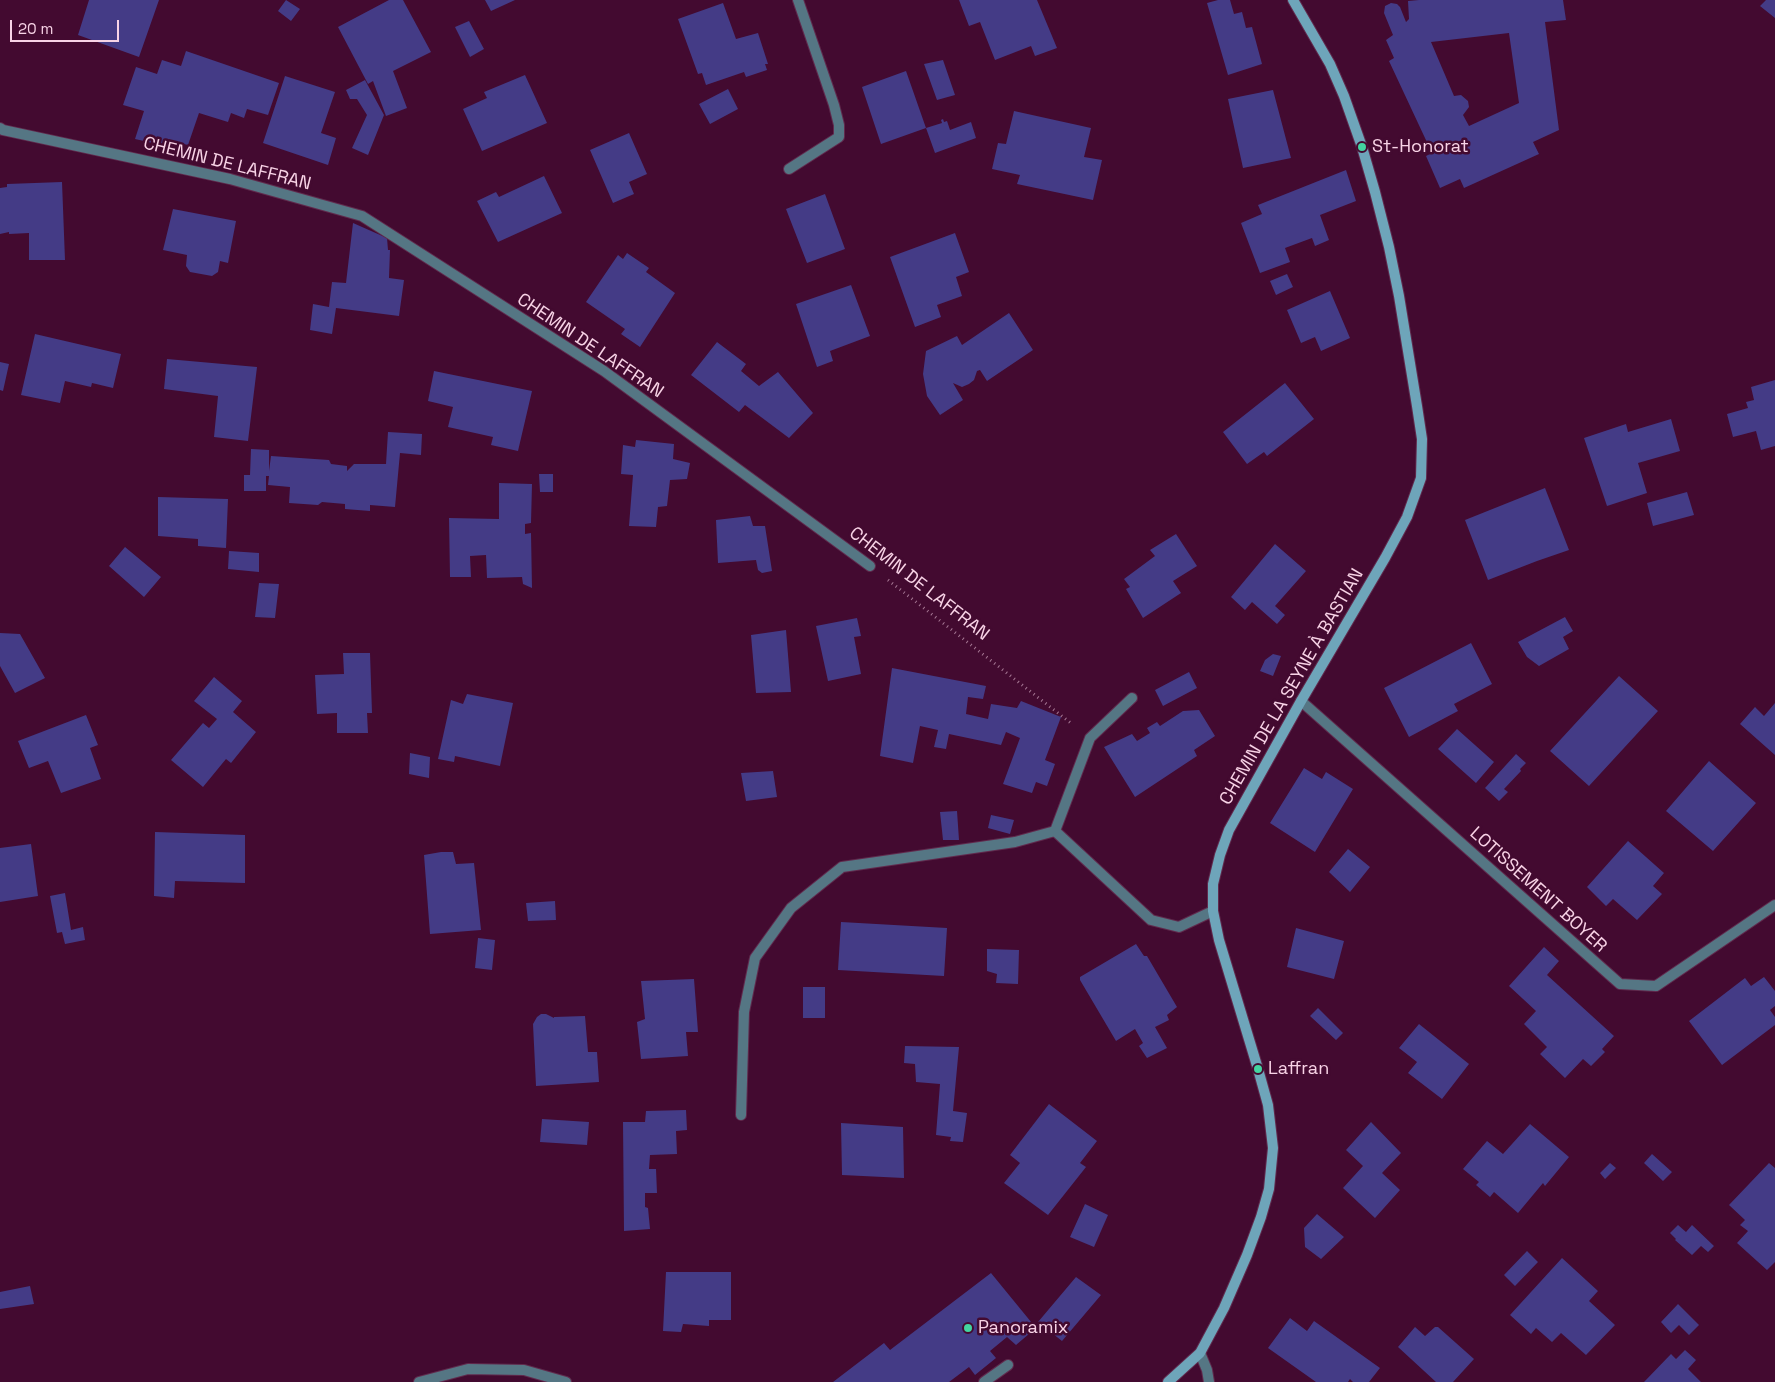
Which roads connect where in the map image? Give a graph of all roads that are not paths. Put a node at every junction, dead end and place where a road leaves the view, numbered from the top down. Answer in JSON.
{"nodes":[{"id":1,"x":798,"y":0,"type":"edge"},
{"id":2,"x":1292,"y":0,"type":"edge"},
{"id":3,"x":0,"y":128,"type":"edge"},
{"id":4,"x":789,"y":169,"type":"dead end"},
{"id":5,"x":870,"y":566,"type":"road end"},
{"id":6,"x":1132,"y":698,"type":"dead end"},
{"id":7,"x":1300,"y":701,"type":"junction"},
{"id":8,"x":1055,"y":831,"type":"junction"},
{"id":9,"x":1775,"y":904,"type":"edge"},
{"id":10,"x":1213,"y":911,"type":"junction"},
{"id":11,"x":741,"y":1114,"type":"dead end"},
{"id":12,"x":1200,"y":1353,"type":"junction"},
{"id":13,"x":1008,"y":1365,"type":"dead end"},
{"id":14,"x":419,"y":1382,"type":"edge"},
{"id":15,"x":566,"y":1382,"type":"edge"},
{"id":16,"x":984,"y":1382,"type":"edge"},
{"id":17,"x":1168,"y":1382,"type":"edge"},
{"id":18,"x":1209,"y":1382,"type":"edge"}],
"edges":[{"from":1,"to":4,"type":"street"},
{"from":2,"to":7,"type":"street","name":"CHEMIN DE LA SEYNE À BASTIAN"},
{"from":3,"to":5,"type":"street","name":"CHEMIN DE LAFFRAN"},
{"from":6,"to":8,"type":"street"},
{"from":7,"to":9,"type":"street","name":"LOTISSEMENT BOYER"},
{"from":7,"to":10,"type":"street","name":"CHEMIN DE LA SEYNE À BASTIAN"},
{"from":8,"to":10,"type":"street"},
{"from":8,"to":11,"type":"street"},
{"from":10,"to":12,"type":"street","name":"CHEMIN DE LA SEYNE À BASTIAN"},
{"from":12,"to":17,"type":"street","name":"CHEMIN DE LA SEYNE À BASTIAN"},
{"from":12,"to":18,"type":"street"},
{"from":13,"to":16,"type":"street"},
{"from":14,"to":15,"type":"street"}]}
